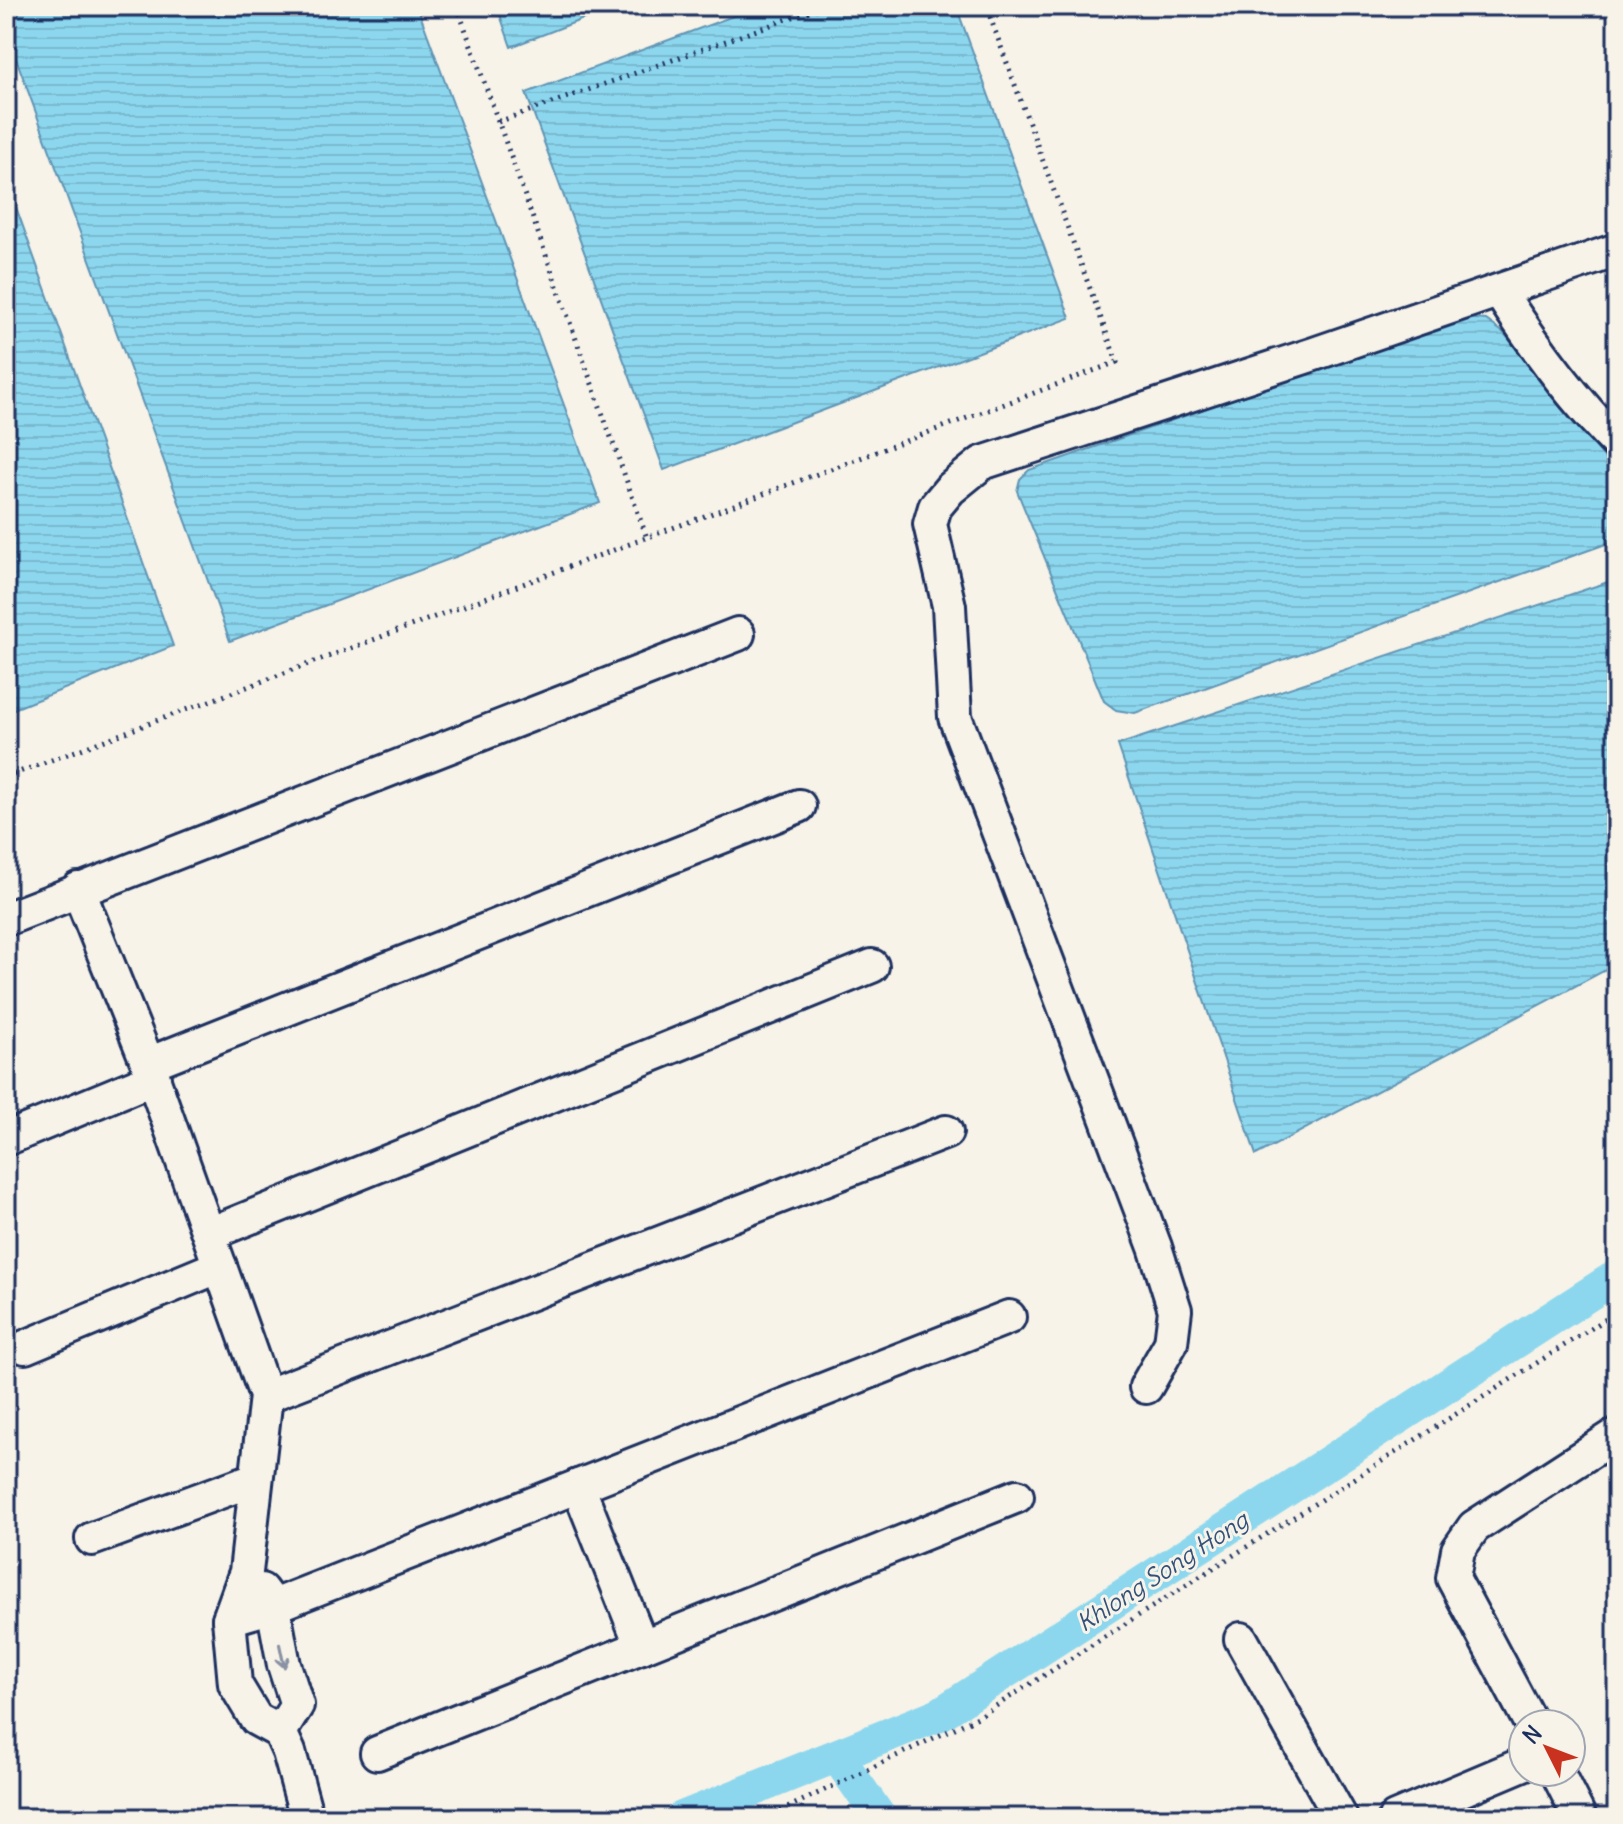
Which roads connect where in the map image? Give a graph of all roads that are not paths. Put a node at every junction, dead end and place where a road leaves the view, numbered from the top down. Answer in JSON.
{"nodes":[{"id":1,"x":1617,"y":250,"type":"edge"},
{"id":2,"x":1499,"y":291,"type":"junction"},
{"id":3,"x":1617,"y":443,"type":"edge"},
{"id":4,"x":738,"y":634,"type":"dead end"},
{"id":5,"x":799,"y":806,"type":"dead end"},
{"id":6,"x":78,"y":889,"type":"junction"},
{"id":7,"x":6,"y":919,"type":"edge"},
{"id":8,"x":872,"y":966,"type":"dead end"},
{"id":9,"x":151,"y":1071,"type":"junction"},
{"id":10,"x":946,"y":1132,"type":"dead end"},
{"id":11,"x":6,"y":1139,"type":"edge"},
{"id":12,"x":209,"y":1234,"type":"junction"},
{"id":13,"x":220,"y":1266,"type":"junction"},
{"id":14,"x":1009,"y":1317,"type":"dead end"},
{"id":15,"x":25,"y":1347,"type":"dead end"},
{"id":16,"x":1146,"y":1387,"type":"dead end"},
{"id":17,"x":266,"y":1396,"type":"junction"},
{"id":18,"x":1613,"y":1437,"type":"dead end"},
{"id":19,"x":255,"y":1479,"type":"junction"},
{"id":20,"x":578,"y":1486,"type":"junction"},
{"id":21,"x":1017,"y":1496,"type":"dead end"},
{"id":22,"x":92,"y":1539,"type":"dead end"},
{"id":23,"x":246,"y":1572,"type":"junction"},
{"id":24,"x":273,"y":1606,"type":"junction"},
{"id":25,"x":229,"y":1619,"type":"junction"},
{"id":26,"x":1241,"y":1639,"type":"dead end"},
{"id":27,"x":642,"y":1647,"type":"junction"},
{"id":28,"x":1522,"y":1708,"type":"edge"},
{"id":29,"x":284,"y":1742,"type":"junction"},
{"id":30,"x":377,"y":1753,"type":"dead end"},
{"id":31,"x":1507,"y":1771,"type":"edge"},
{"id":32,"x":1565,"y":1788,"type":"edge"},
{"id":33,"x":307,"y":1818,"type":"edge"},
{"id":34,"x":1341,"y":1818,"type":"edge"},
{"id":35,"x":1395,"y":1818,"type":"edge"},
{"id":36,"x":1580,"y":1818,"type":"edge"}],
"edges":[{"from":1,"to":2,"type":"street"},
{"from":2,"to":3,"type":"street"},
{"from":2,"to":16,"type":"street"},
{"from":4,"to":6,"type":"street"},
{"from":5,"to":9,"type":"street"},
{"from":6,"to":7,"type":"street"},
{"from":6,"to":9,"type":"street"},
{"from":8,"to":12,"type":"street"},
{"from":9,"to":11,"type":"street"},
{"from":9,"to":12,"type":"street"},
{"from":10,"to":17,"type":"street"},
{"from":12,"to":13,"type":"street"},
{"from":13,"to":15,"type":"street"},
{"from":13,"to":17,"type":"street"},
{"from":14,"to":20,"type":"street"},
{"from":17,"to":19,"type":"street"},
{"from":18,"to":28,"type":"street"},
{"from":19,"to":22,"type":"street"},
{"from":19,"to":23,"type":"street"},
{"from":20,"to":24,"type":"street"},
{"from":20,"to":27,"type":"street"},
{"from":21,"to":27,"type":"street"},
{"from":23,"to":24,"type":"street"},
{"from":23,"to":25,"type":"street"},
{"from":24,"to":25,"type":"street"},
{"from":24,"to":29,"type":"street","one_way":true},
{"from":25,"to":29,"type":"street"},
{"from":26,"to":34,"type":"street"},
{"from":27,"to":30,"type":"street"},
{"from":29,"to":33,"type":"street"},
{"from":31,"to":35,"type":"street"},
{"from":32,"to":36,"type":"street"}]}
